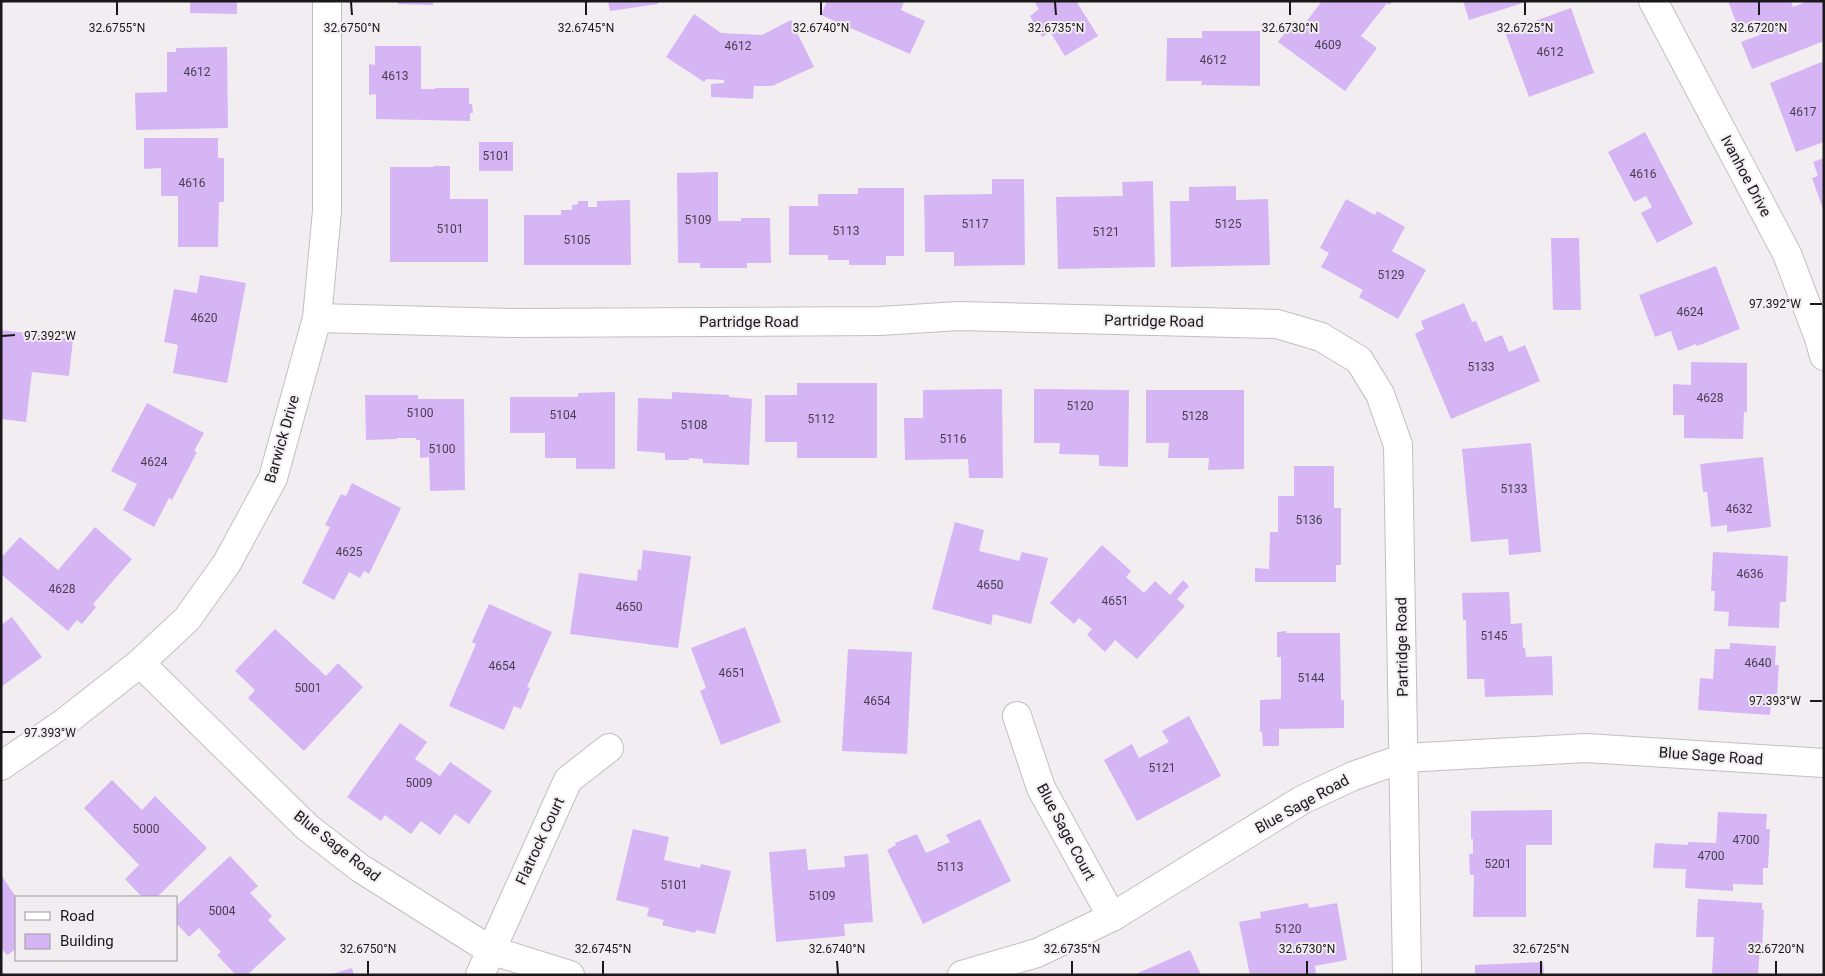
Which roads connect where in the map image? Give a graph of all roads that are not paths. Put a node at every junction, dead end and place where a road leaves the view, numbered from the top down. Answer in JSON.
{"nodes":[{"id":1,"x":327,"y":1,"type":"edge"},
{"id":2,"x":1653,"y":1,"type":"edge"},
{"id":3,"x":317,"y":318,"type":"junction"},
{"id":4,"x":1824,"y":356,"type":"edge"},
{"id":5,"x":140,"y":663,"type":"junction"},
{"id":6,"x":1017,"y":716,"type":"dead end"},
{"id":7,"x":609,"y":748,"type":"dead end"},
{"id":8,"x":1404,"y":758,"type":"junction"},
{"id":9,"x":1824,"y":763,"type":"edge"},
{"id":10,"x":1,"y":766,"type":"edge"},
{"id":11,"x":1112,"y":917,"type":"junction"},
{"id":12,"x":486,"y":962,"type":"edge"},
{"id":13,"x":570,"y":975,"type":"edge"},
{"id":14,"x":962,"y":975,"type":"edge"},
{"id":15,"x":1407,"y":975,"type":"edge"}],
"edges":[{"from":1,"to":3,"type":"street","name":"Barwick Drive"},
{"from":2,"to":4,"type":"street","name":"Ivanhoe Drive"},
{"from":3,"to":5,"type":"street","name":"Barwick Drive"},
{"from":3,"to":8,"type":"street","name":"Partridge Road"},
{"from":5,"to":10,"type":"street","name":"Barwick Drive"},
{"from":5,"to":12,"type":"street","name":"Blue Sage Road"},
{"from":6,"to":11,"type":"street","name":"Blue Sage Court"},
{"from":7,"to":12,"type":"street","name":"Flatrock Court"},
{"from":8,"to":9,"type":"street","name":"Blue Sage Road"},
{"from":8,"to":11,"type":"street","name":"Blue Sage Road"},
{"from":8,"to":15,"type":"street","name":"Partridge Road"},
{"from":11,"to":14,"type":"street","name":"Blue Sage Road"},
{"from":12,"to":13,"type":"street","name":"Blue Sage Road"}]}
